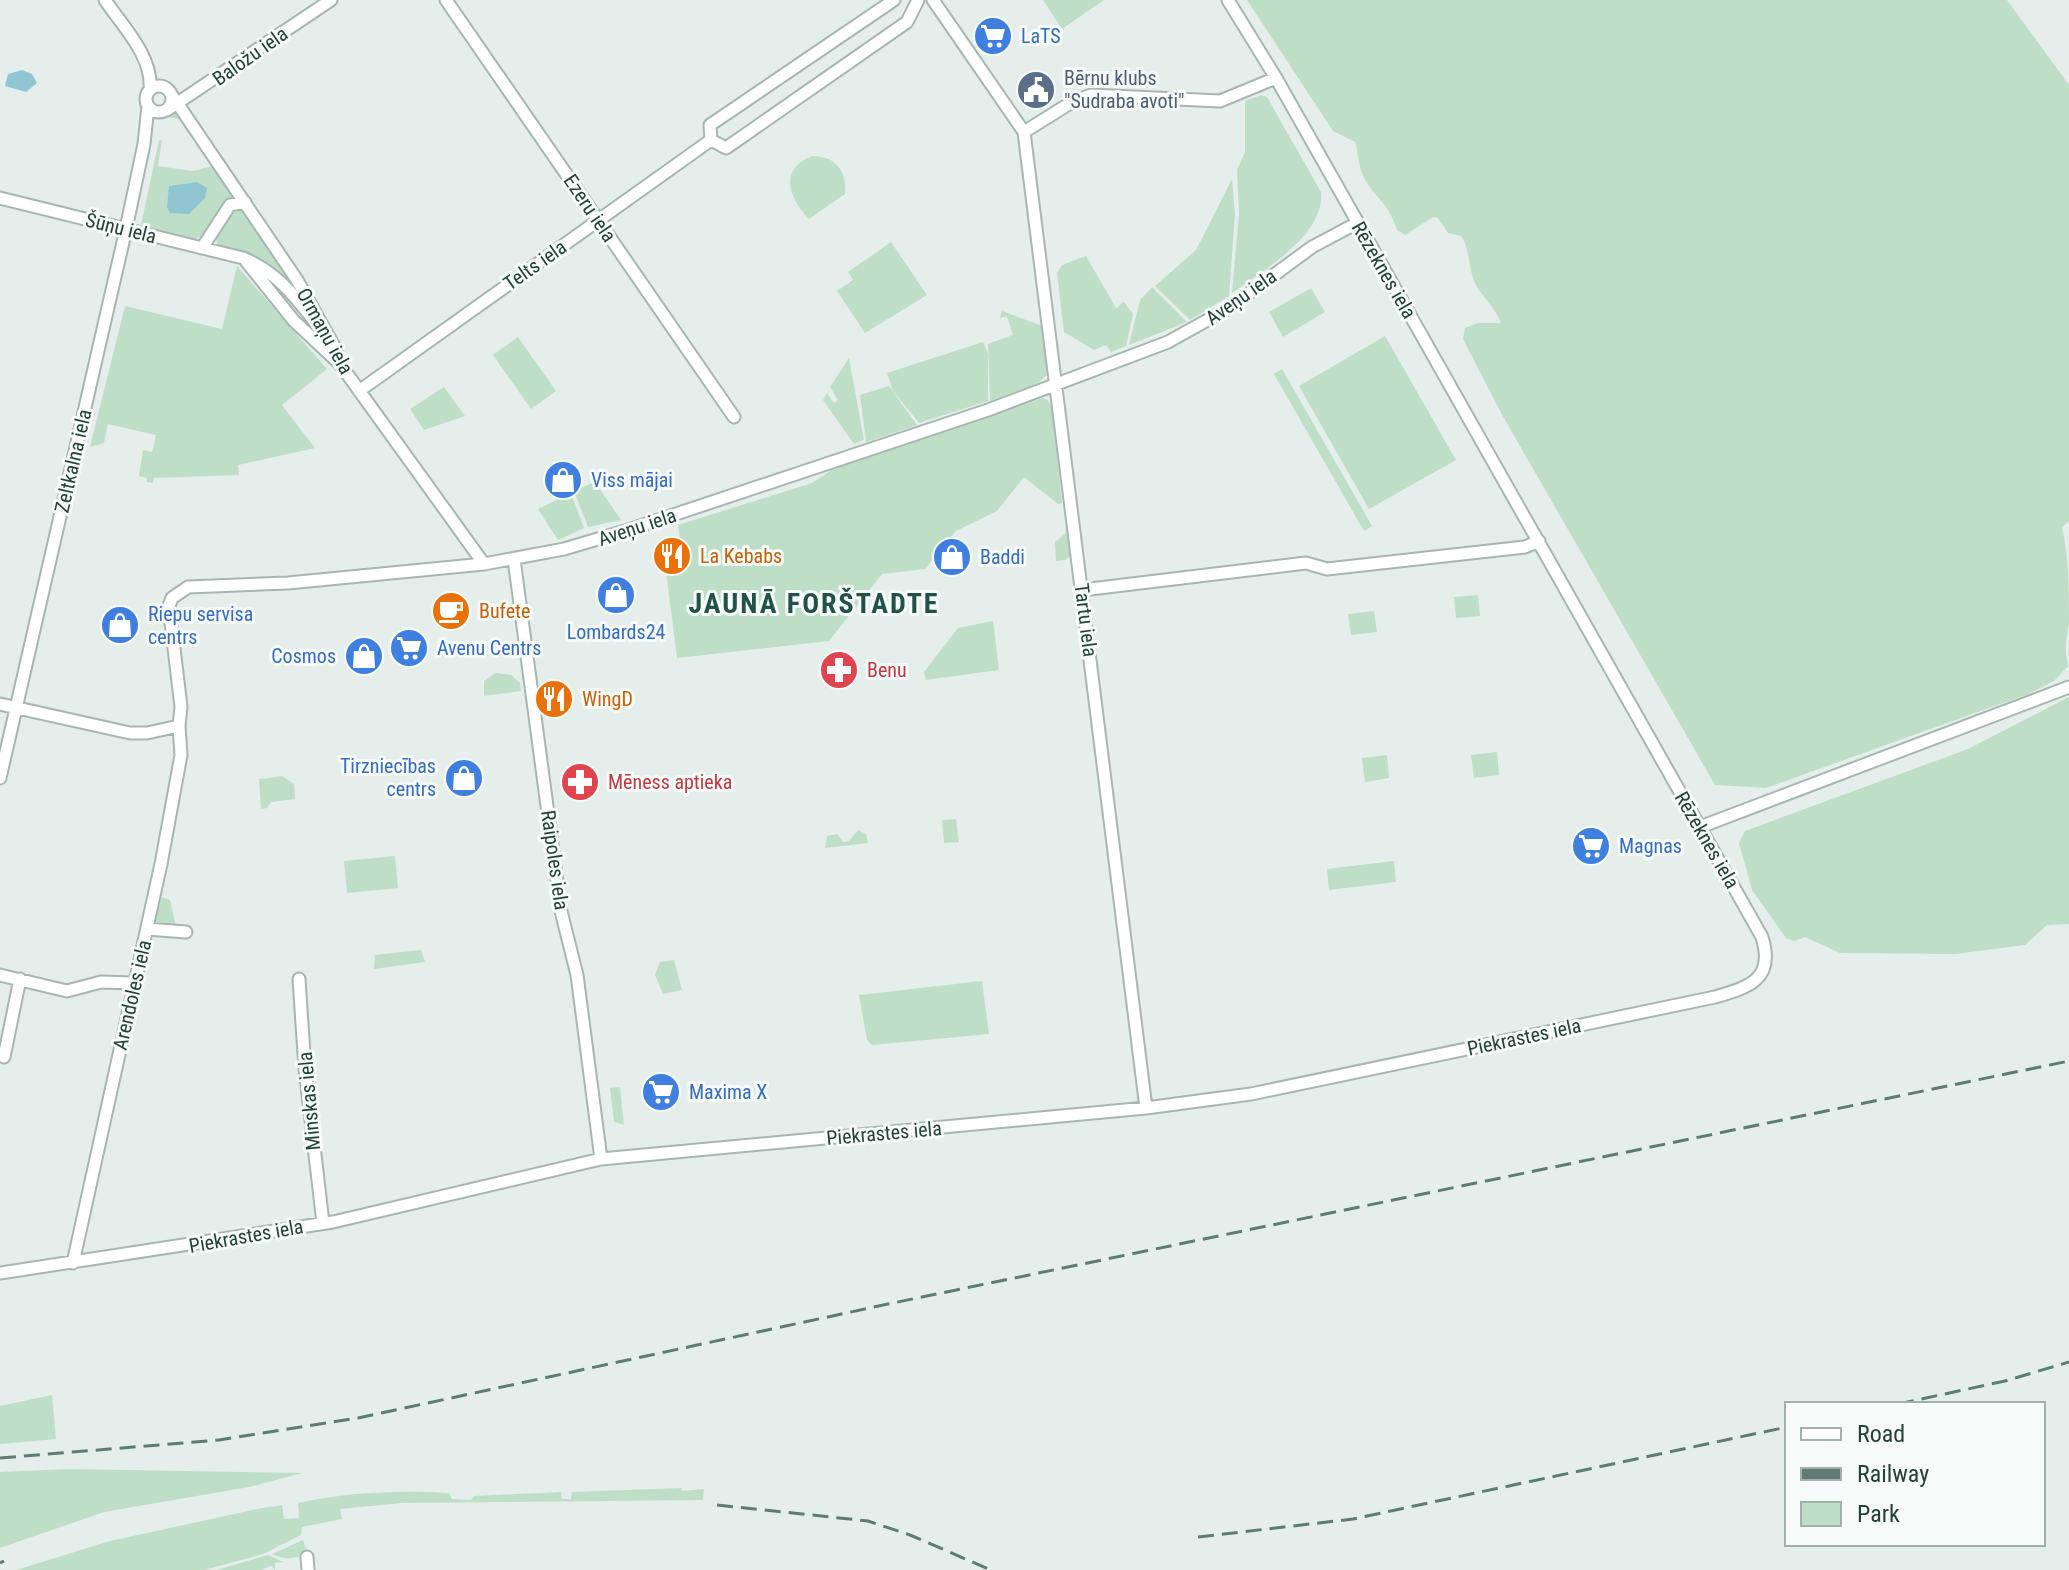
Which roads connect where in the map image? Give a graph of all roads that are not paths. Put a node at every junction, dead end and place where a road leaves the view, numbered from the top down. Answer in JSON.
{"nodes":[{"id":1,"x":105,"y":0,"type":"edge"},
{"id":2,"x":331,"y":0,"type":"edge"},
{"id":3,"x":446,"y":0,"type":"edge"},
{"id":4,"x":894,"y":0,"type":"edge"},
{"id":5,"x":918,"y":0,"type":"edge"},
{"id":6,"x":933,"y":0,"type":"edge"},
{"id":7,"x":1228,"y":0,"type":"edge"},
{"id":8,"x":145,"y":58,"type":"junction"},
{"id":9,"x":1276,"y":78,"type":"junction"},
{"id":10,"x":150,"y":90,"type":"junction"},
{"id":11,"x":170,"y":92,"type":"junction"},
{"id":12,"x":179,"y":105,"type":"junction"},
{"id":13,"x":148,"y":106,"type":"junction"},
{"id":14,"x":165,"y":111,"type":"junction"},
{"id":15,"x":1024,"y":132,"type":"junction"},
{"id":16,"x":711,"y":140,"type":"junction"},
{"id":17,"x":144,"y":144,"type":"junction"},
{"id":18,"x":0,"y":198,"type":"edge"},
{"id":19,"x":245,"y":202,"type":"junction"},
{"id":20,"x":598,"y":220,"type":"junction"},
{"id":21,"x":1357,"y":223,"type":"junction"},
{"id":22,"x":126,"y":229,"type":"junction"},
{"id":23,"x":202,"y":248,"type":"junction"},
{"id":24,"x":243,"y":258,"type":"junction"},
{"id":25,"x":335,"y":348,"type":"junction"},
{"id":26,"x":340,"y":364,"type":"junction"},
{"id":27,"x":1056,"y":385,"type":"junction"},
{"id":28,"x":359,"y":391,"type":"junction"},
{"id":29,"x":734,"y":417,"type":"dead end"},
{"id":30,"x":1539,"y":541,"type":"junction"},
{"id":31,"x":514,"y":559,"type":"junction"},
{"id":32,"x":484,"y":564,"type":"junction"},
{"id":33,"x":1082,"y":590,"type":"junction"},
{"id":34,"x":2069,"y":687,"type":"edge"},
{"id":35,"x":0,"y":704,"type":"edge"},
{"id":36,"x":16,"y":708,"type":"junction"},
{"id":37,"x":179,"y":726,"type":"junction"},
{"id":38,"x":0,"y":778,"type":"edge"},
{"id":39,"x":1700,"y":827,"type":"junction"},
{"id":40,"x":147,"y":929,"type":"junction"},
{"id":41,"x":186,"y":932,"type":"dead end"},
{"id":42,"x":1762,"y":974,"type":"joint"},
{"id":43,"x":0,"y":975,"type":"edge"},
{"id":44,"x":20,"y":979,"type":"junction"},
{"id":45,"x":299,"y":979,"type":"dead end"},
{"id":46,"x":134,"y":983,"type":"junction"},
{"id":47,"x":4,"y":1057,"type":"dead end"},
{"id":48,"x":1146,"y":1108,"type":"junction"},
{"id":49,"x":601,"y":1159,"type":"junction"},
{"id":50,"x":323,"y":1223,"type":"junction"},
{"id":51,"x":73,"y":1263,"type":"junction"},
{"id":52,"x":0,"y":1273,"type":"edge"}],
"edges":[{"from":1,"to":8,"type":"street"},
{"from":2,"to":12,"type":"street","name":"Baložu iela"},
{"from":3,"to":20,"type":"street","name":"Ezeru iela"},
{"from":4,"to":16,"type":"street","name":"Telts iela"},
{"from":5,"to":16,"type":"street","name":"Telts iela"},
{"from":6,"to":15,"type":"street"},
{"from":7,"to":9,"type":"street","name":"Rēzeknes iela"},
{"from":8,"to":10,"type":"street"},
{"from":8,"to":11,"type":"street","name":"Ormaņu iela"},
{"from":9,"to":15,"type":"street"},
{"from":9,"to":21,"type":"street","name":"Rēzeknes iela"},
{"from":10,"to":11,"type":"street"},
{"from":10,"to":13,"type":"street"},
{"from":11,"to":12,"type":"street","name":"Ormaņu iela"},
{"from":11,"to":14,"type":"street"},
{"from":12,"to":14,"type":"street","name":"Baložu iela"},
{"from":12,"to":19,"type":"street","name":"Ormaņu iela"},
{"from":13,"to":14,"type":"street"},
{"from":13,"to":17,"type":"street"},
{"from":14,"to":17,"type":"street"},
{"from":15,"to":27,"type":"street","name":"Tartu iela"},
{"from":16,"to":20,"type":"street","name":"Telts iela"},
{"from":17,"to":22,"type":"street","name":"Zeltkalna iela"},
{"from":18,"to":22,"type":"street","name":"Šūņu iela"},
{"from":19,"to":23,"type":"street"},
{"from":19,"to":25,"type":"street","name":"Ormaņu iela"},
{"from":20,"to":28,"type":"street","name":"Telts iela"},
{"from":20,"to":29,"type":"street","name":"Ezeru iela"},
{"from":21,"to":27,"type":"street","name":"Aveņu iela"},
{"from":21,"to":30,"type":"street","name":"Rēzeknes iela"},
{"from":22,"to":23,"type":"street","name":"Šūņu iela"},
{"from":22,"to":36,"type":"street","name":"Zeltkalna iela"},
{"from":23,"to":24,"type":"street","name":"Šūņu iela"},
{"from":24,"to":25,"type":"street","name":"Šūņu iela"},
{"from":24,"to":26,"type":"street"},
{"from":25,"to":26,"type":"street","name":"Ormaņu iela"},
{"from":26,"to":28,"type":"street","name":"Ormaņu iela"},
{"from":27,"to":31,"type":"street","name":"Aveņu iela"},
{"from":27,"to":33,"type":"street","name":"Tartu iela"},
{"from":28,"to":32,"type":"street","name":"Ormaņu iela"},
{"from":30,"to":33,"type":"street"},
{"from":30,"to":39,"type":"street","name":"Rēzeknes iela"},
{"from":31,"to":32,"type":"street","name":"Aveņu iela"},
{"from":31,"to":49,"type":"street","name":"Raipoles iela"},
{"from":32,"to":37,"type":"street","name":"Aveņu iela"},
{"from":33,"to":48,"type":"street","name":"Tartu iela"},
{"from":34,"to":39,"type":"street"},
{"from":35,"to":36,"type":"street"},
{"from":36,"to":37,"type":"street"},
{"from":36,"to":38,"type":"street","name":"Zeltkalna iela"},
{"from":37,"to":40,"type":"street","name":"Arendoles iela"},
{"from":39,"to":42,"type":"street","name":"Rēzeknes iela"},
{"from":40,"to":41,"type":"street"},
{"from":40,"to":46,"type":"street","name":"Arendoles iela"},
{"from":42,"to":48,"type":"street","name":"Piekrastes iela"},
{"from":43,"to":44,"type":"street"},
{"from":44,"to":46,"type":"street"},
{"from":44,"to":47,"type":"street"},
{"from":45,"to":50,"type":"street","name":"Minskas iela"},
{"from":46,"to":51,"type":"street","name":"Arendoles iela"},
{"from":48,"to":49,"type":"street","name":"Piekrastes iela"},
{"from":49,"to":50,"type":"street","name":"Piekrastes iela"},
{"from":50,"to":51,"type":"street","name":"Piekrastes iela"},
{"from":51,"to":52,"type":"street","name":"Piekrastes iela"}]}
